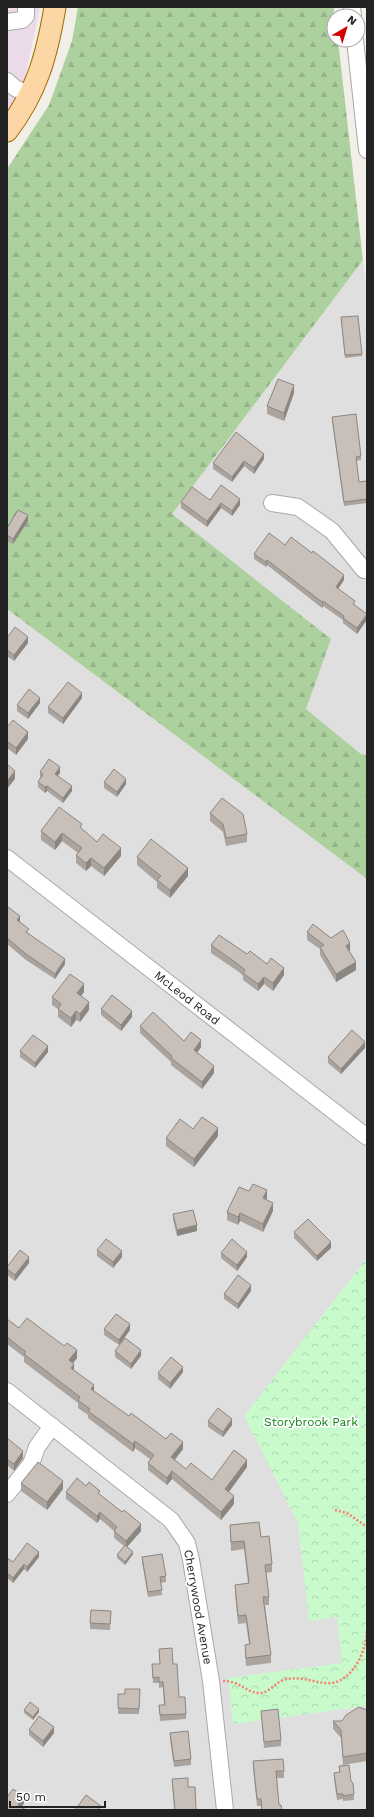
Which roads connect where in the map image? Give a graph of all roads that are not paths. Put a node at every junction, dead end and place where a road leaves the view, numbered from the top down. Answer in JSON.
{"nodes":[{"id":1,"x":26,"y":7,"type":"edge"},
{"id":2,"x":55,"y":7,"type":"edge"},
{"id":3,"x":7,"y":22,"type":"edge"},
{"id":4,"x":356,"y":48,"type":"edge"},
{"id":5,"x":7,"y":81,"type":"edge"},
{"id":6,"x":30,"y":95,"type":"junction"},
{"id":7,"x":7,"y":131,"type":"edge"},
{"id":8,"x":367,"y":150,"type":"edge"},
{"id":9,"x":272,"y":503,"type":"dead end"},
{"id":10,"x":367,"y":570,"type":"edge"},
{"id":11,"x":7,"y":858,"type":"edge"},
{"id":12,"x":367,"y":1137,"type":"edge"},
{"id":13,"x":7,"y":1391,"type":"edge"},
{"id":14,"x":52,"y":1426,"type":"junction"},
{"id":15,"x":7,"y":1494,"type":"edge"},
{"id":16,"x":225,"y":1810,"type":"edge"}],
"edges":[{"from":1,"to":3,"type":"street"},
{"from":2,"to":6,"type":"main road"},
{"from":4,"to":8,"type":"street"},
{"from":5,"to":6,"type":"street"},
{"from":6,"to":7,"type":"main road"},
{"from":9,"to":10,"type":"street"},
{"from":11,"to":12,"type":"street","name":"McLeod Road"},
{"from":13,"to":14,"type":"street","name":"Cherrywood Avenue"},
{"from":14,"to":15,"type":"street"},
{"from":14,"to":16,"type":"street","name":"Cherrywood Avenue"}]}
